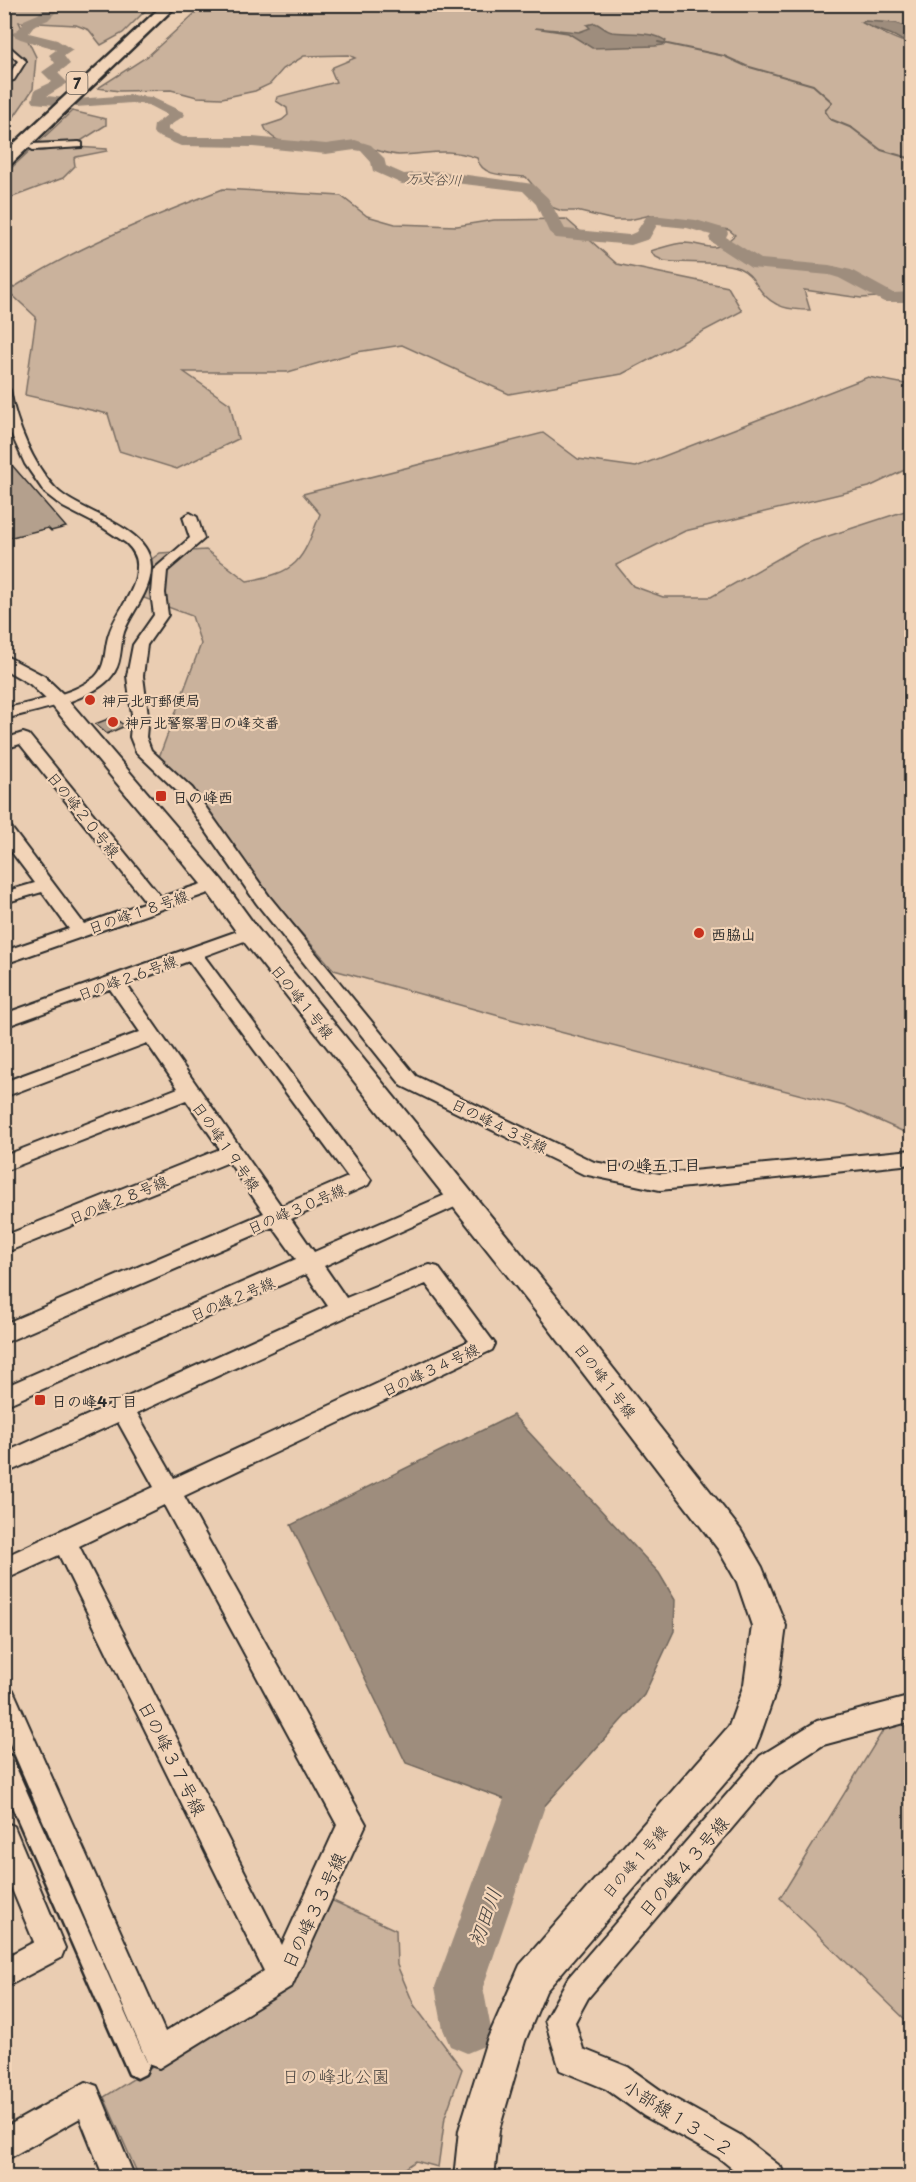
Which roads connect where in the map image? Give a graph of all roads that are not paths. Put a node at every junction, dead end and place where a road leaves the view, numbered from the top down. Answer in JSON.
{"nodes":[{"id":1,"x":161,"y":4,"type":"edge"},
{"id":2,"x":172,"y":4,"type":"edge"},
{"id":3,"x":133,"y":36,"type":"junction"},
{"id":4,"x":4,"y":44,"type":"edge"},
{"id":5,"x":4,"y":80,"type":"edge"},
{"id":6,"x":32,"y":130,"type":"junction"},
{"id":7,"x":79,"y":145,"type":"dead end"},
{"id":8,"x":33,"y":147,"type":"tunnel mouth"},
{"id":9,"x":4,"y":150,"type":"tunnel mouth"},
{"id":10,"x":4,"y":162,"type":"edge"},
{"id":11,"x":4,"y":390,"type":"edge"},
{"id":12,"x":11,"y":433,"type":"edge"},
{"id":13,"x":190,"y":517,"type":"dead end"},
{"id":14,"x":137,"y":590,"type":"junction"},
{"id":15,"x":158,"y":593,"type":"junction"},
{"id":16,"x":4,"y":661,"type":"edge"},
{"id":17,"x":56,"y":699,"type":"junction"},
{"id":18,"x":4,"y":714,"type":"edge"},
{"id":19,"x":4,"y":744,"type":"edge"},
{"id":20,"x":7,"y":838,"type":"edge"},
{"id":21,"x":45,"y":885,"type":"junction"},
{"id":22,"x":214,"y":885,"type":"junction"},
{"id":23,"x":4,"y":898,"type":"edge"},
{"id":24,"x":157,"y":904,"type":"junction"},
{"id":25,"x":80,"y":931,"type":"junction"},
{"id":26,"x":249,"y":933,"type":"junction"},
{"id":27,"x":192,"y":953,"type":"junction"},
{"id":28,"x":4,"y":958,"type":"edge"},
{"id":29,"x":114,"y":981,"type":"junction"},
{"id":30,"x":4,"y":1021,"type":"edge"},
{"id":31,"x":150,"y":1035,"type":"junction"},
{"id":32,"x":4,"y":1090,"type":"edge"},
{"id":33,"x":189,"y":1091,"type":"junction"},
{"id":34,"x":232,"y":1152,"type":"junction"},
{"id":35,"x":912,"y":1157,"type":"edge"},
{"id":36,"x":4,"y":1164,"type":"edge"},
{"id":37,"x":459,"y":1197,"type":"junction"},
{"id":38,"x":277,"y":1216,"type":"junction"},
{"id":39,"x":4,"y":1245,"type":"edge"},
{"id":40,"x":311,"y":1263,"type":"junction"},
{"id":41,"x":342,"y":1309,"type":"junction"},
{"id":42,"x":4,"y":1334,"type":"edge"},
{"id":43,"x":4,"y":1397,"type":"edge"},
{"id":44,"x":123,"y":1410,"type":"junction"},
{"id":45,"x":4,"y":1464,"type":"edge"},
{"id":46,"x":168,"y":1492,"type":"junction"},
{"id":47,"x":64,"y":1541,"type":"junction"},
{"id":48,"x":4,"y":1569,"type":"edge"},
{"id":49,"x":4,"y":1699,"type":"edge"},
{"id":50,"x":912,"y":1708,"type":"edge"},
{"id":51,"x":4,"y":1763,"type":"edge"},
{"id":52,"x":4,"y":1836,"type":"edge"},
{"id":53,"x":4,"y":1974,"type":"edge"},
{"id":54,"x":282,"y":1976,"type":"junction"},
{"id":55,"x":137,"y":2067,"type":"dead end"},
{"id":56,"x":617,"y":2078,"type":"joint"},
{"id":57,"x":4,"y":2146,"type":"edge"},
{"id":58,"x":120,"y":2178,"type":"edge"},
{"id":59,"x":474,"y":2178,"type":"edge"},
{"id":60,"x":770,"y":2178,"type":"edge"}],
"edges":[{"from":1,"to":3,"type":"highway","number":"7"},
{"from":2,"to":3,"type":"highway","number":"7"},
{"from":3,"to":6,"type":"highway","number":"7"},
{"from":4,"to":5,"type":"street"},
{"from":6,"to":9,"type":"highway","number":"7"},
{"from":6,"to":10,"type":"highway","number":"7"},
{"from":7,"to":8,"type":"street"},
{"from":11,"to":12,"type":"street"},
{"from":12,"to":14,"type":"street"},
{"from":13,"to":15,"type":"street","name":"日の峰４３号線"},
{"from":14,"to":15,"type":"street"},
{"from":14,"to":17,"type":"street"},
{"from":15,"to":35,"type":"street","name":"日の峰４３号線"},
{"from":16,"to":17,"type":"street","name":"日の峰１号線"},
{"from":17,"to":18,"type":"street"},
{"from":17,"to":22,"type":"street","name":"日の峰１号線"},
{"from":19,"to":24,"type":"street","name":"日の峰２０号線"},
{"from":20,"to":21,"type":"street","name":"日の峰１８号線"},
{"from":21,"to":23,"type":"street"},
{"from":21,"to":25,"type":"street","name":"日の峰１８号線"},
{"from":22,"to":24,"type":"street","name":"日の峰１８号線"},
{"from":22,"to":26,"type":"street","name":"日の峰１号線"},
{"from":24,"to":25,"type":"street","name":"日の峰１８号線"},
{"from":25,"to":28,"type":"street"},
{"from":26,"to":27,"type":"street","name":"日の峰２６号線"},
{"from":26,"to":37,"type":"street","name":"日の峰１号線"},
{"from":27,"to":29,"type":"street","name":"日の峰２６号線"},
{"from":27,"to":38,"type":"street","name":"日の峰３０号線"},
{"from":29,"to":30,"type":"street","name":"日の峰２６号線"},
{"from":29,"to":31,"type":"street","name":"日の峰１９号線"},
{"from":31,"to":32,"type":"street"},
{"from":31,"to":33,"type":"street","name":"日の峰１９号線"},
{"from":33,"to":34,"type":"street","name":"日の峰１９号線"},
{"from":33,"to":36,"type":"street"},
{"from":34,"to":38,"type":"street","name":"日の峰１９号線"},
{"from":34,"to":39,"type":"street","name":"日の峰２８号線"},
{"from":37,"to":40,"type":"street","name":"日の峰２号線"},
{"from":37,"to":59,"type":"street","name":"日の峰１号線"},
{"from":38,"to":40,"type":"street","name":"日の峰１９号線"},
{"from":38,"to":42,"type":"street","name":"日の峰３０号線"},
{"from":40,"to":41,"type":"street","name":"日の峰１９号線"},
{"from":40,"to":43,"type":"street","name":"日の峰２号線"},
{"from":41,"to":44,"type":"street","name":"日の峰３４号線"},
{"from":41,"to":46,"type":"street","name":"日の峰３４号線"},
{"from":44,"to":45,"type":"street","name":"日の峰３４号線"},
{"from":44,"to":46,"type":"street","name":"日の峰３３号線"},
{"from":46,"to":47,"type":"street","name":"日の峰３４号線"},
{"from":46,"to":54,"type":"street","name":"日の峰３３号線"},
{"from":47,"to":48,"type":"street","name":"日の峰３４号線"},
{"from":47,"to":54,"type":"street","name":"日の峰３７号線"},
{"from":49,"to":54,"type":"street","name":"日の峰３３号線"},
{"from":50,"to":56,"type":"street","name":"日の峰４３号線"},
{"from":51,"to":55,"type":"street"},
{"from":52,"to":53,"type":"street"},
{"from":56,"to":60,"type":"street","name":"小部線１３－２"},
{"from":57,"to":58,"type":"street"}]}
